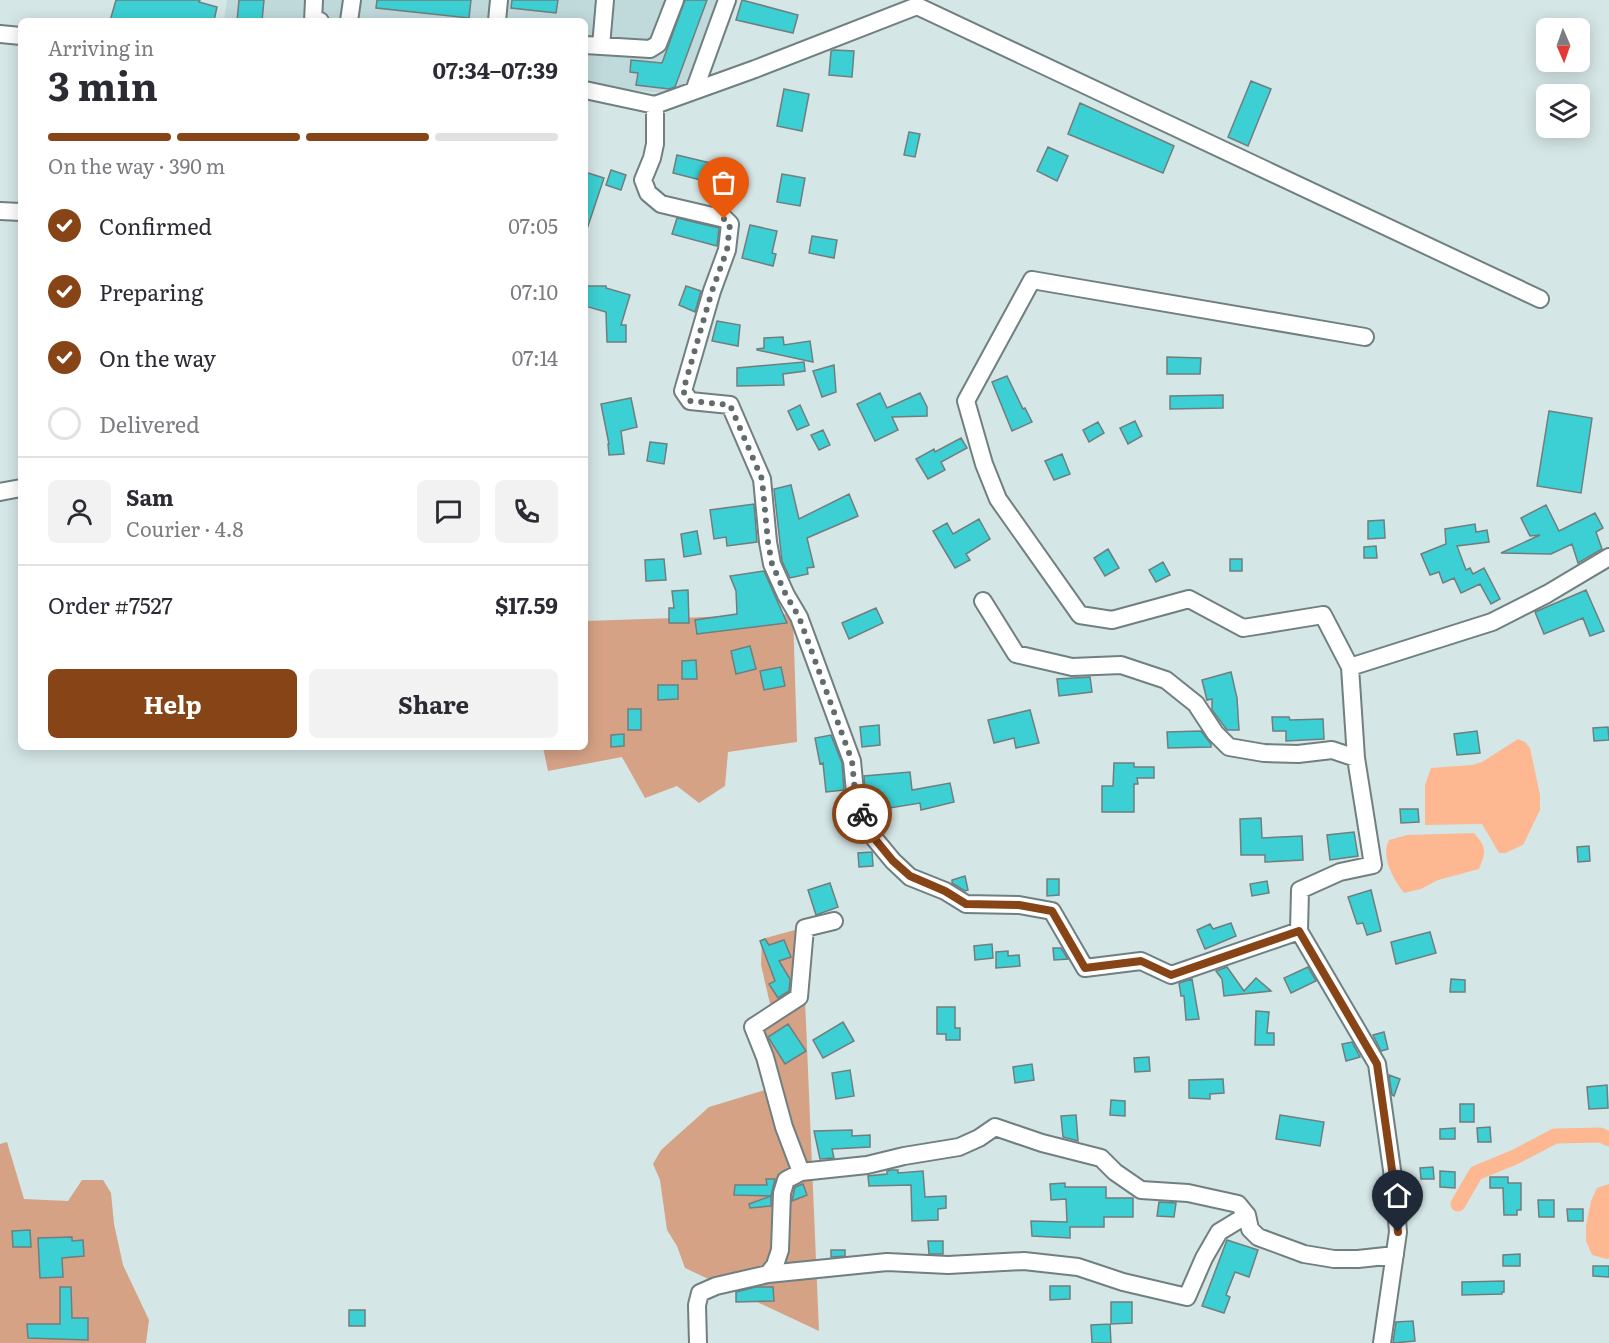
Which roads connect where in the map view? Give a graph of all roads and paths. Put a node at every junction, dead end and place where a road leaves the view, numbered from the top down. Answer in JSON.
{"nodes":[{"id":1,"x":315,"y":0,"type":"edge"},
{"id":2,"x":352,"y":0,"type":"edge"},
{"id":3,"x":499,"y":0,"type":"edge"},
{"id":4,"x":605,"y":0,"type":"edge"},
{"id":5,"x":675,"y":0,"type":"edge"},
{"id":6,"x":727,"y":0,"type":"edge"},
{"id":7,"x":313,"y":18,"type":"edge"},
{"id":8,"x":349,"y":18,"type":"edge"},
{"id":9,"x":497,"y":18,"type":"edge"},
{"id":10,"x":0,"y":34,"type":"edge"},
{"id":11,"x":18,"y":36,"type":"edge"},
{"id":12,"x":593,"y":45,"type":"edge"},
{"id":13,"x":588,"y":91,"type":"edge"},
{"id":14,"x":693,"y":91,"type":"junction"},
{"id":15,"x":655,"y":105,"type":"junction"},
{"id":16,"x":0,"y":211,"type":"edge"},
{"id":17,"x":18,"y":212,"type":"edge"},
{"id":18,"x":1540,"y":299,"type":"dead end"},
{"id":19,"x":1365,"y":337,"type":"dead end"},
{"id":20,"x":18,"y":489,"type":"edge"},
{"id":21,"x":0,"y":492,"type":"edge"},
{"id":22,"x":1609,"y":557,"type":"edge"},
{"id":23,"x":983,"y":601,"type":"dead end"},
{"id":24,"x":1350,"y":667,"type":"junction"},
{"id":25,"x":1356,"y":758,"type":"junction"},
{"id":26,"x":834,"y":921,"type":"dead end"},
{"id":27,"x":1299,"y":931,"type":"junction"},
{"id":28,"x":801,"y":1172,"type":"junction"},
{"id":29,"x":1247,"y":1215,"type":"junction"},
{"id":30,"x":1395,"y":1255,"type":"junction"},
{"id":31,"x":768,"y":1274,"type":"junction"},
{"id":32,"x":698,"y":1343,"type":"edge"},
{"id":33,"x":1382,"y":1343,"type":"edge"}],
"edges":[{"from":1,"to":7,"type":"street"},
{"from":2,"to":8,"type":"street"},
{"from":3,"to":9,"type":"street"},
{"from":4,"to":12,"type":"street"},
{"from":5,"to":12,"type":"street"},
{"from":6,"to":14,"type":"street"},
{"from":10,"to":11,"type":"street"},
{"from":13,"to":15,"type":"street"},
{"from":14,"to":15,"type":"street"},
{"from":14,"to":18,"type":"street"},
{"from":15,"to":27,"type":"street"},
{"from":16,"to":17,"type":"street"},
{"from":19,"to":24,"type":"street"},
{"from":20,"to":21,"type":"street"},
{"from":22,"to":24,"type":"street"},
{"from":23,"to":25,"type":"street"},
{"from":24,"to":25,"type":"street"},
{"from":25,"to":27,"type":"street"},
{"from":26,"to":28,"type":"street"},
{"from":27,"to":30,"type":"street"},
{"from":28,"to":29,"type":"street"},
{"from":28,"to":31,"type":"street"},
{"from":29,"to":30,"type":"street"},
{"from":29,"to":31,"type":"street"},
{"from":30,"to":33,"type":"street"},
{"from":31,"to":32,"type":"street"}]}
